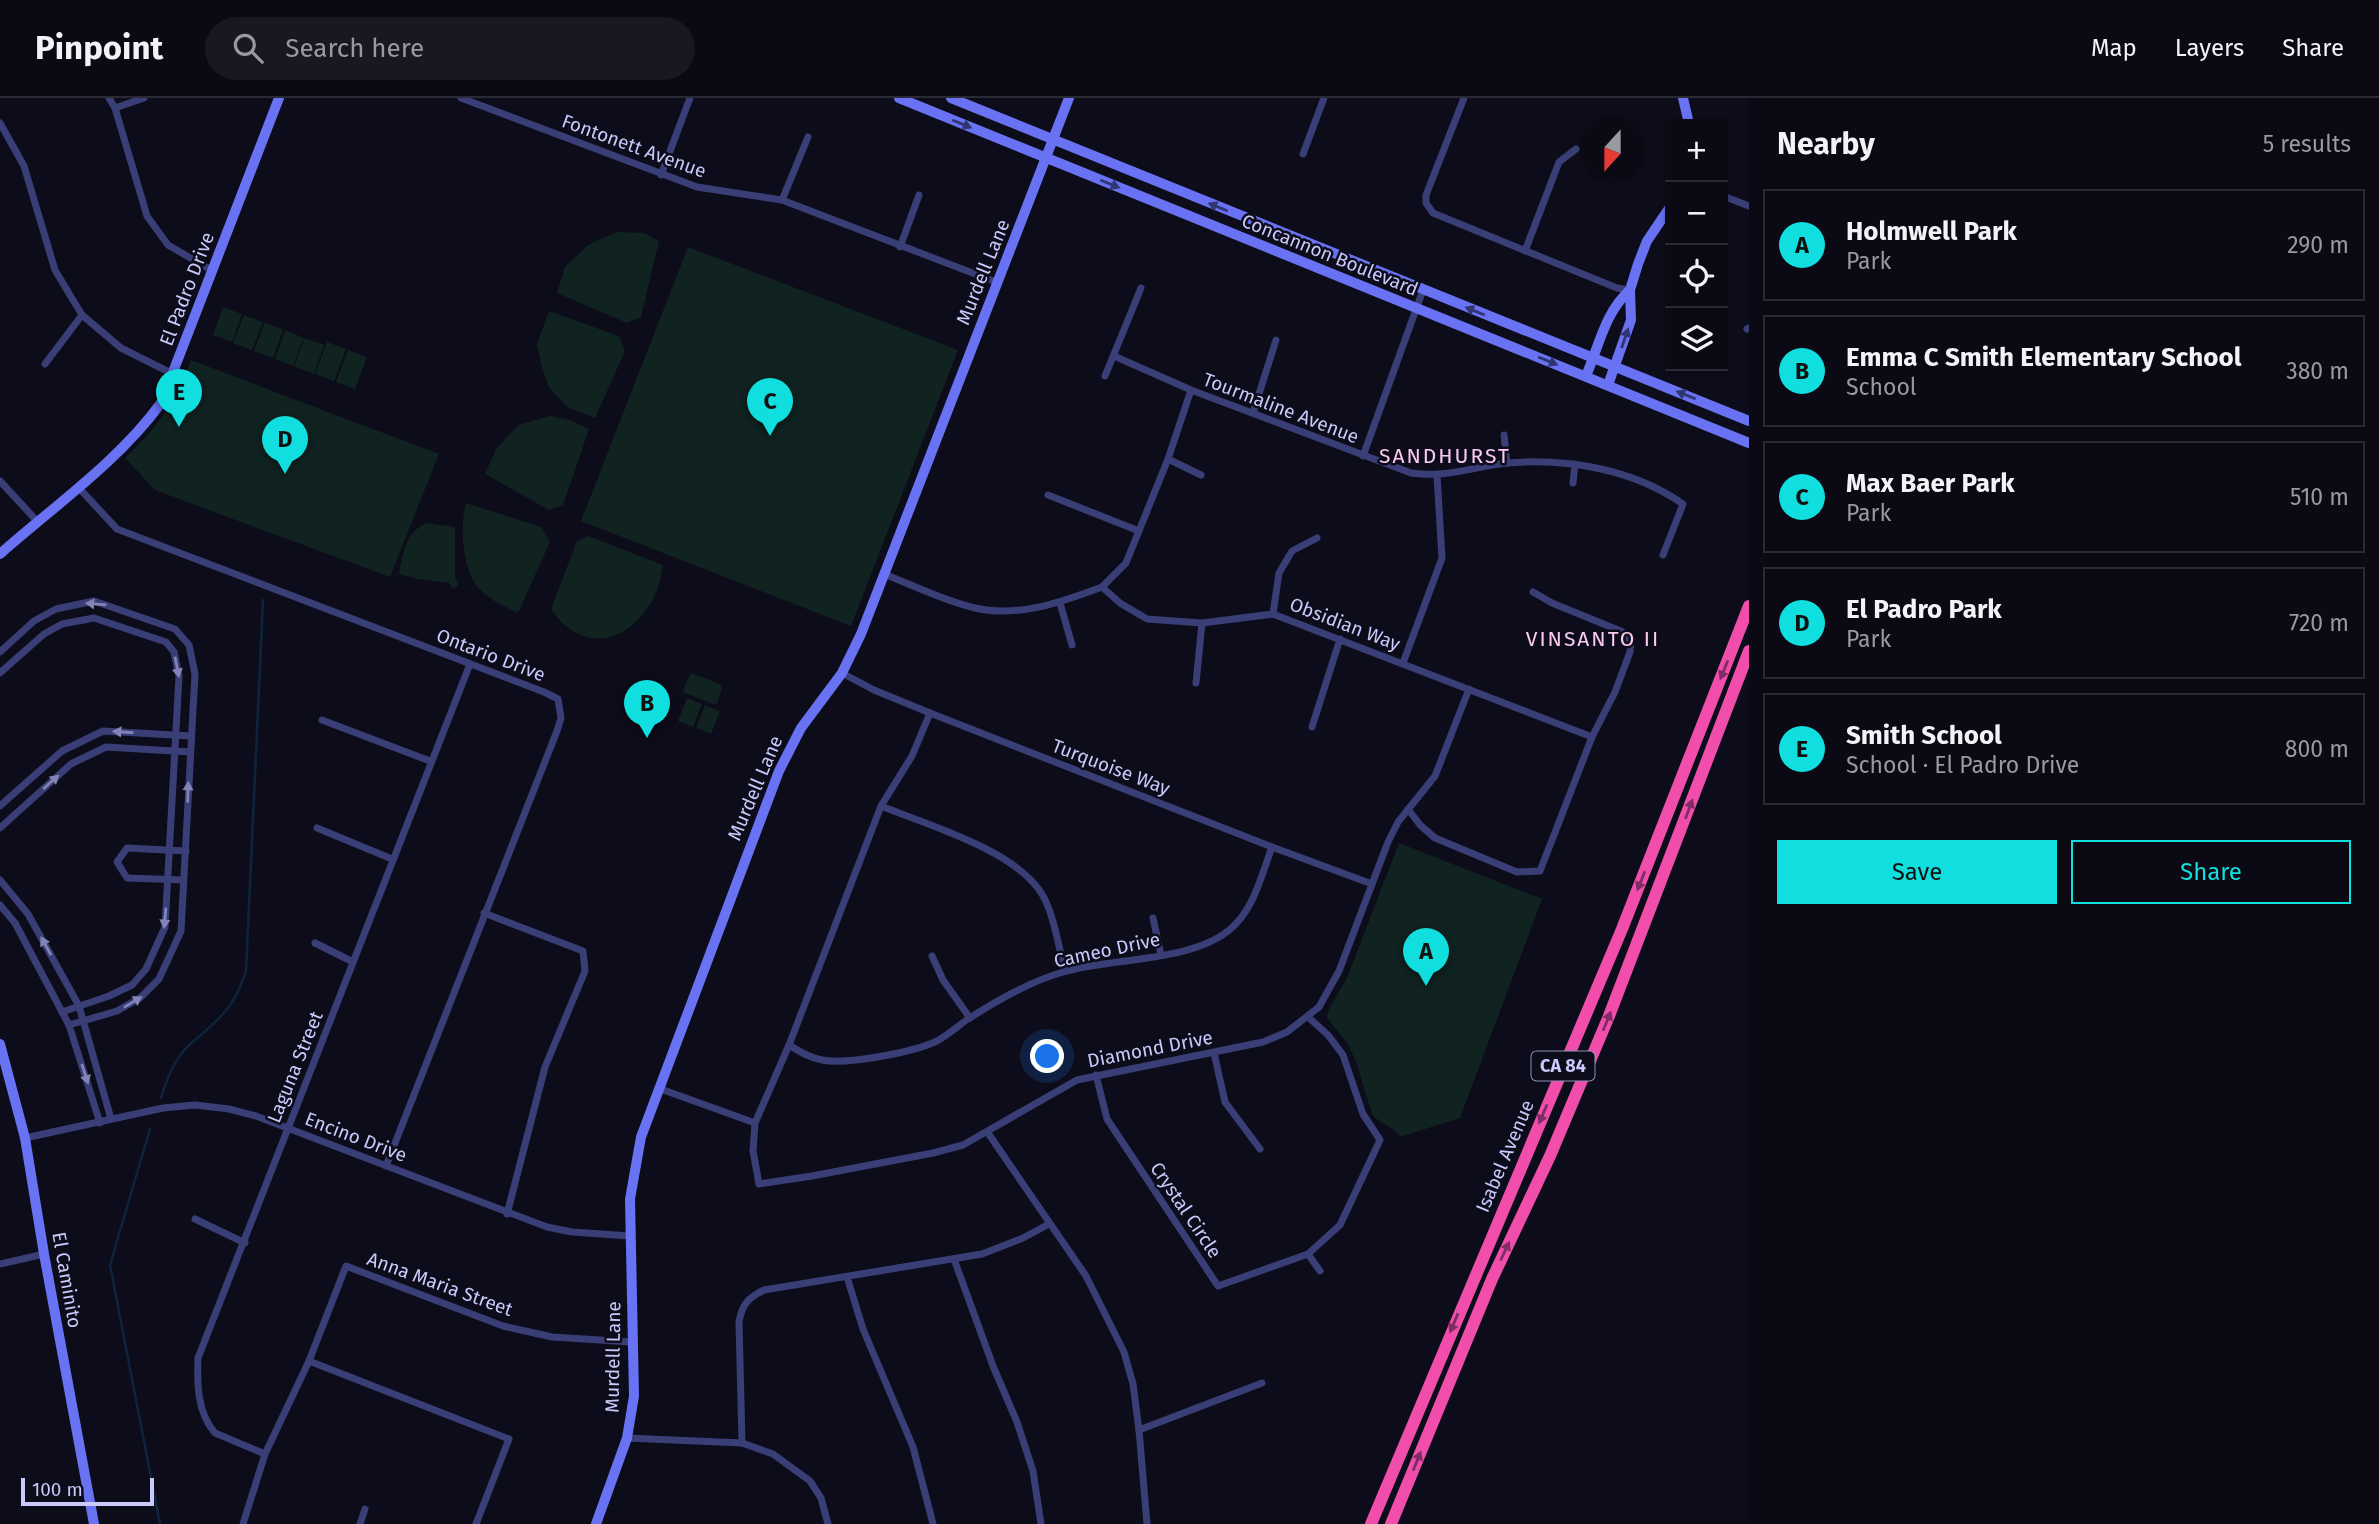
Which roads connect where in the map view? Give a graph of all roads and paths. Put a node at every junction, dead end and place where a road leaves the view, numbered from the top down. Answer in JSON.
{"nodes":[{"id":1,"x":109,"y":98,"type":"edge"},
{"id":2,"x":144,"y":98,"type":"edge"},
{"id":3,"x":279,"y":98,"type":"edge"},
{"id":4,"x":461,"y":98,"type":"edge"},
{"id":5,"x":690,"y":98,"type":"edge"},
{"id":6,"x":899,"y":98,"type":"edge"},
{"id":7,"x":951,"y":98,"type":"edge"},
{"id":8,"x":1069,"y":98,"type":"edge"},
{"id":9,"x":1324,"y":98,"type":"edge"},
{"id":10,"x":1464,"y":98,"type":"edge"},
{"id":11,"x":1684,"y":98,"type":"edge"},
{"id":12,"x":115,"y":108,"type":"junction"},
{"id":13,"x":1688,"y":119,"type":"edge"},
{"id":14,"x":0,"y":123,"type":"edge"},
{"id":15,"x":808,"y":137,"type":"dead end"},
{"id":16,"x":1053,"y":140,"type":"junction"},
{"id":17,"x":1576,"y":149,"type":"dead end"},
{"id":18,"x":1303,"y":154,"type":"dead end"},
{"id":19,"x":1046,"y":159,"type":"junction"},
{"id":20,"x":661,"y":175,"type":"junction"},
{"id":21,"x":919,"y":195,"type":"dead end"},
{"id":22,"x":1728,"y":198,"type":"edge"},
{"id":23,"x":782,"y":200,"type":"junction"},
{"id":24,"x":1749,"y":206,"type":"edge"},
{"id":25,"x":1665,"y":214,"type":"edge"},
{"id":26,"x":900,"y":247,"type":"junction"},
{"id":27,"x":1525,"y":251,"type":"junction"},
{"id":28,"x":213,"y":271,"type":"junction"},
{"id":29,"x":996,"y":282,"type":"junction"},
{"id":30,"x":1141,"y":288,"type":"dead end"},
{"id":31,"x":1423,"y":290,"type":"junction"},
{"id":32,"x":1630,"y":290,"type":"junction"},
{"id":33,"x":1416,"y":308,"type":"junction"},
{"id":34,"x":82,"y":316,"type":"junction"},
{"id":35,"x":1276,"y":340,"type":"dead end"},
{"id":36,"x":1114,"y":356,"type":"junction"},
{"id":37,"x":1594,"y":358,"type":"junction"},
{"id":38,"x":45,"y":364,"type":"dead end"},
{"id":39,"x":1615,"y":367,"type":"junction"},
{"id":40,"x":173,"y":374,"type":"junction"},
{"id":41,"x":1105,"y":376,"type":"dead end"},
{"id":42,"x":1586,"y":376,"type":"junction"},
{"id":43,"x":1608,"y":385,"type":"junction"},
{"id":44,"x":1191,"y":390,"type":"junction"},
{"id":45,"x":1252,"y":413,"type":"junction"},
{"id":46,"x":1749,"y":421,"type":"edge"},
{"id":47,"x":1504,"y":435,"type":"dead end"},
{"id":48,"x":1749,"y":443,"type":"edge"},
{"id":49,"x":1363,"y":456,"type":"junction"},
{"id":50,"x":1168,"y":460,"type":"junction"},
{"id":51,"x":1507,"y":463,"type":"junction"},
{"id":52,"x":1575,"y":464,"type":"junction"},
{"id":53,"x":1201,"y":475,"type":"dead end"},
{"id":54,"x":1437,"y":475,"type":"junction"},
{"id":55,"x":0,"y":481,"type":"edge"},
{"id":56,"x":1573,"y":483,"type":"dead end"},
{"id":57,"x":78,"y":487,"type":"junction"},
{"id":58,"x":1048,"y":495,"type":"dead end"},
{"id":59,"x":37,"y":521,"type":"junction"},
{"id":60,"x":1139,"y":531,"type":"junction"},
{"id":61,"x":1317,"y":538,"type":"dead end"},
{"id":62,"x":0,"y":554,"type":"edge"},
{"id":63,"x":1663,"y":555,"type":"dead end"},
{"id":64,"x":884,"y":574,"type":"junction"},
{"id":65,"x":1102,"y":587,"type":"junction"},
{"id":66,"x":1533,"y":592,"type":"dead end"},
{"id":67,"x":1060,"y":603,"type":"junction"},
{"id":68,"x":1749,"y":606,"type":"edge"},
{"id":69,"x":134,"y":613,"type":"junction"},
{"id":70,"x":1273,"y":614,"type":"junction"},
{"id":71,"x":1202,"y":623,"type":"junction"},
{"id":72,"x":129,"y":628,"type":"junction"},
{"id":73,"x":1339,"y":639,"type":"junction"},
{"id":74,"x":1072,"y":645,"type":"dead end"},
{"id":75,"x":1749,"y":651,"type":"edge"},
{"id":76,"x":0,"y":652,"type":"edge"},
{"id":77,"x":1403,"y":663,"type":"junction"},
{"id":78,"x":470,"y":664,"type":"junction"},
{"id":79,"x":0,"y":673,"type":"edge"},
{"id":80,"x":842,"y":673,"type":"junction"},
{"id":81,"x":1196,"y":683,"type":"dead end"},
{"id":82,"x":1469,"y":689,"type":"junction"},
{"id":83,"x":930,"y":713,"type":"junction"},
{"id":84,"x":322,"y":720,"type":"dead end"},
{"id":85,"x":1312,"y":727,"type":"dead end"},
{"id":86,"x":175,"y":736,"type":"junction"},
{"id":87,"x":191,"y":736,"type":"junction"},
{"id":88,"x":1592,"y":737,"type":"junction"},
{"id":89,"x":62,"y":751,"type":"junction"},
{"id":90,"x":174,"y":752,"type":"junction"},
{"id":91,"x":190,"y":752,"type":"junction"},
{"id":92,"x":430,"y":761,"type":"junction"},
{"id":93,"x":71,"y":764,"type":"junction"},
{"id":94,"x":0,"y":806,"type":"edge"},
{"id":95,"x":881,"y":806,"type":"junction"},
{"id":96,"x":1408,"y":809,"type":"junction"},
{"id":97,"x":0,"y":828,"type":"edge"},
{"id":98,"x":317,"y":828,"type":"dead end"},
{"id":99,"x":1272,"y":847,"type":"junction"},
{"id":100,"x":170,"y":850,"type":"junction"},
{"id":101,"x":186,"y":851,"type":"junction"},
{"id":102,"x":392,"y":859,"type":"junction"},
{"id":103,"x":168,"y":879,"type":"junction"},
{"id":104,"x":0,"y":880,"type":"edge"},
{"id":105,"x":184,"y":880,"type":"junction"},
{"id":106,"x":1372,"y":884,"type":"junction"},
{"id":107,"x":0,"y":905,"type":"edge"},
{"id":108,"x":484,"y":913,"type":"junction"},
{"id":109,"x":1153,"y":918,"type":"dead end"},
{"id":110,"x":316,"y":943,"type":"dead end"},
{"id":111,"x":932,"y":956,"type":"dead end"},
{"id":112,"x":1161,"y":956,"type":"junction"},
{"id":113,"x":354,"y":962,"type":"junction"},
{"id":114,"x":1065,"y":971,"type":"junction"},
{"id":115,"x":79,"y":1006,"type":"junction"},
{"id":116,"x":62,"y":1012,"type":"junction"},
{"id":117,"x":1308,"y":1017,"type":"junction"},
{"id":118,"x":970,"y":1018,"type":"junction"},
{"id":119,"x":83,"y":1021,"type":"junction"},
{"id":120,"x":69,"y":1025,"type":"junction"},
{"id":121,"x":0,"y":1044,"type":"edge"},
{"id":122,"x":789,"y":1045,"type":"junction"},
{"id":123,"x":1214,"y":1053,"type":"junction"},
{"id":124,"x":1096,"y":1075,"type":"junction"},
{"id":125,"x":658,"y":1088,"type":"junction"},
{"id":126,"x":111,"y":1119,"type":"junction"},
{"id":127,"x":100,"y":1123,"type":"junction"},
{"id":128,"x":755,"y":1124,"type":"junction"},
{"id":129,"x":287,"y":1127,"type":"junction"},
{"id":130,"x":988,"y":1133,"type":"junction"},
{"id":131,"x":26,"y":1138,"type":"junction"},
{"id":132,"x":1259,"y":1149,"type":"dead end"},
{"id":133,"x":386,"y":1166,"type":"junction"},
{"id":134,"x":507,"y":1214,"type":"junction"},
{"id":135,"x":195,"y":1219,"type":"dead end"},
{"id":136,"x":1049,"y":1224,"type":"junction"},
{"id":137,"x":630,"y":1236,"type":"junction"},
{"id":138,"x":244,"y":1243,"type":"junction"},
{"id":139,"x":44,"y":1254,"type":"junction"},
{"id":140,"x":1308,"y":1254,"type":"junction"},
{"id":141,"x":954,"y":1259,"type":"junction"},
{"id":142,"x":0,"y":1264,"type":"edge"},
{"id":143,"x":1320,"y":1271,"type":"dead end"},
{"id":144,"x":847,"y":1277,"type":"junction"},
{"id":145,"x":632,"y":1342,"type":"junction"},
{"id":146,"x":309,"y":1361,"type":"junction"},
{"id":147,"x":1262,"y":1383,"type":"dead end"},
{"id":148,"x":1139,"y":1430,"type":"junction"},
{"id":149,"x":627,"y":1438,"type":"junction"},
{"id":150,"x":742,"y":1443,"type":"junction"},
{"id":151,"x":265,"y":1454,"type":"junction"},
{"id":152,"x":365,"y":1509,"type":"dead end"},
{"id":153,"x":94,"y":1524,"type":"edge"},
{"id":154,"x":243,"y":1524,"type":"edge"},
{"id":155,"x":360,"y":1524,"type":"edge"},
{"id":156,"x":476,"y":1524,"type":"edge"},
{"id":157,"x":596,"y":1524,"type":"edge"},
{"id":158,"x":828,"y":1524,"type":"edge"},
{"id":159,"x":933,"y":1524,"type":"edge"},
{"id":160,"x":1041,"y":1524,"type":"edge"},
{"id":161,"x":1147,"y":1524,"type":"edge"},
{"id":162,"x":1371,"y":1524,"type":"edge"},
{"id":163,"x":1391,"y":1524,"type":"edge"}],
"edges":[{"from":1,"to":12,"type":"street"},
{"from":2,"to":12,"type":"street"},
{"from":3,"to":28,"type":"street","name":"El Padro Drive"},
{"from":4,"to":20,"type":"street","name":"Fontonett Avenue"},
{"from":5,"to":20,"type":"street"},
{"from":6,"to":19,"type":"street","name":"Concannon Boulevard","one_way":true},
{"from":7,"to":16,"type":"street","name":"Concannon Boulevard"},
{"from":8,"to":16,"type":"street","name":"Murdell Lane"},
{"from":9,"to":18,"type":"street"},
{"from":10,"to":27,"type":"street"},
{"from":11,"to":13,"type":"street"},
{"from":12,"to":28,"type":"street"},
{"from":14,"to":34,"type":"street"},
{"from":15,"to":23,"type":"street"},
{"from":16,"to":19,"type":"street","name":"Murdell Lane"},
{"from":31,"to":16,"type":"street","name":"Concannon Boulevard","one_way":true},
{"from":17,"to":27,"type":"street"},
{"from":19,"to":29,"type":"street","name":"Murdell Lane"},
{"from":19,"to":33,"type":"street","name":"Concannon Boulevard","one_way":true},
{"from":20,"to":23,"type":"street","name":"Fontonett Avenue"},
{"from":21,"to":26,"type":"street"},
{"from":22,"to":24,"type":"street"},
{"from":23,"to":26,"type":"street","name":"Fontonett Avenue"},
{"from":25,"to":32,"type":"street"},
{"from":26,"to":29,"type":"street","name":"Fontonett Avenue"},
{"from":27,"to":32,"type":"street"},
{"from":28,"to":40,"type":"street","name":"El Padro Drive"},
{"from":29,"to":64,"type":"street","name":"Murdell Lane"},
{"from":30,"to":36,"type":"street"},
{"from":31,"to":33,"type":"street"},
{"from":37,"to":31,"type":"street","name":"Concannon Boulevard","one_way":true},
{"from":32,"to":37,"type":"street"},
{"from":39,"to":32,"type":"street","one_way":true},
{"from":33,"to":42,"type":"street","name":"Concannon Boulevard","one_way":true},
{"from":33,"to":49,"type":"street"},
{"from":34,"to":38,"type":"street"},
{"from":34,"to":40,"type":"street"},
{"from":35,"to":45,"type":"street"},
{"from":36,"to":41,"type":"street"},
{"from":36,"to":44,"type":"street","name":"Tourmaline Avenue"},
{"from":37,"to":39,"type":"street","name":"Concannon Boulevard"},
{"from":37,"to":42,"type":"street"},
{"from":39,"to":43,"type":"street"},
{"from":46,"to":39,"type":"street","name":"Concannon Boulevard","one_way":true},
{"from":40,"to":57,"type":"street","name":"El Padro Drive"},
{"from":42,"to":43,"type":"street","name":"Concannon Boulevard"},
{"from":43,"to":48,"type":"street","name":"Concannon Boulevard"},
{"from":44,"to":45,"type":"street","name":"Tourmaline Avenue"},
{"from":44,"to":50,"type":"street"},
{"from":45,"to":49,"type":"street","name":"Tourmaline Avenue"},
{"from":47,"to":51,"type":"street"},
{"from":49,"to":54,"type":"street","name":"Tourmaline Avenue"},
{"from":50,"to":53,"type":"street"},
{"from":50,"to":60,"type":"street"},
{"from":51,"to":52,"type":"street","name":"Tourmaline Avenue"},
{"from":51,"to":54,"type":"street","name":"Tourmaline Avenue"},
{"from":52,"to":56,"type":"street"},
{"from":52,"to":63,"type":"street","name":"Tourmaline Avenue"},
{"from":54,"to":77,"type":"street"},
{"from":55,"to":59,"type":"street"},
{"from":57,"to":59,"type":"street","name":"El Padro Drive"},
{"from":57,"to":78,"type":"street","name":"Ontario Drive"},
{"from":58,"to":60,"type":"street"},
{"from":59,"to":62,"type":"street","name":"El Padro Drive"},
{"from":60,"to":65,"type":"street"},
{"from":61,"to":70,"type":"street"},
{"from":64,"to":67,"type":"street"},
{"from":64,"to":80,"type":"street","name":"Murdell Lane"},
{"from":65,"to":67,"type":"street"},
{"from":65,"to":71,"type":"street","name":"Obsidian Way"},
{"from":66,"to":88,"type":"street"},
{"from":67,"to":74,"type":"street"},
{"from":68,"to":162,"type":"highway","name":"Isabel Avenue","number":"CA 84","one_way":true},
{"from":69,"to":72,"type":"street"},
{"from":69,"to":76,"type":"street","one_way":true},
{"from":69,"to":87,"type":"street"},
{"from":70,"to":71,"type":"street","name":"Obsidian Way"},
{"from":70,"to":73,"type":"street","name":"Obsidian Way"},
{"from":71,"to":81,"type":"street"},
{"from":72,"to":79,"type":"street"},
{"from":72,"to":86,"type":"street","one_way":true},
{"from":73,"to":77,"type":"street","name":"Obsidian Way"},
{"from":73,"to":85,"type":"street"},
{"from":163,"to":75,"type":"highway","name":"Isabel Avenue","one_way":true},
{"from":77,"to":82,"type":"street","name":"Obsidian Way"},
{"from":78,"to":92,"type":"street","name":"Laguna Street"},
{"from":78,"to":108,"type":"street","name":"Ontario Drive"},
{"from":80,"to":83,"type":"street","name":"Turquoise Way"},
{"from":80,"to":125,"type":"street","name":"Murdell Lane"},
{"from":82,"to":88,"type":"street","name":"Obsidian Way"},
{"from":82,"to":96,"type":"street"},
{"from":83,"to":95,"type":"street"},
{"from":83,"to":99,"type":"street","name":"Turquoise Way"},
{"from":84,"to":92,"type":"street"},
{"from":86,"to":87,"type":"street"},
{"from":86,"to":89,"type":"street","one_way":true},
{"from":86,"to":90,"type":"street"},
{"from":87,"to":91,"type":"street"},
{"from":88,"to":96,"type":"street"},
{"from":89,"to":93,"type":"street"},
{"from":89,"to":94,"type":"street"},
{"from":90,"to":91,"type":"street"},
{"from":90,"to":93,"type":"street"},
{"from":90,"to":100,"type":"street"},
{"from":101,"to":91,"type":"street","one_way":true},
{"from":92,"to":102,"type":"street","name":"Laguna Street"},
{"from":97,"to":93,"type":"street","one_way":true},
{"from":95,"to":114,"type":"street"},
{"from":95,"to":122,"type":"street"},
{"from":96,"to":106,"type":"street"},
{"from":98,"to":102,"type":"street"},
{"from":99,"to":106,"type":"street","name":"Turquoise Way"},
{"from":99,"to":112,"type":"street","name":"Cameo Drive"},
{"from":100,"to":101,"type":"street"},
{"from":100,"to":103,"type":"street"},
{"from":100,"to":103,"type":"street"},
{"from":101,"to":105,"type":"street"},
{"from":102,"to":113,"type":"street","name":"Laguna Street"},
{"from":103,"to":105,"type":"street"},
{"from":103,"to":115,"type":"street","one_way":true},
{"from":115,"to":104,"type":"street","one_way":true},
{"from":119,"to":105,"type":"street","one_way":true},
{"from":106,"to":117,"type":"street"},
{"from":107,"to":116,"type":"street"},
{"from":108,"to":133,"type":"street","name":"Ontario Drive"},
{"from":108,"to":134,"type":"street"},
{"from":109,"to":112,"type":"street"},
{"from":110,"to":113,"type":"street"},
{"from":111,"to":118,"type":"street"},
{"from":112,"to":114,"type":"street","name":"Cameo Drive"},
{"from":113,"to":129,"type":"street","name":"Laguna Street"},
{"from":114,"to":118,"type":"street","name":"Cameo Drive"},
{"from":115,"to":116,"type":"street"},
{"from":115,"to":119,"type":"street"},
{"from":116,"to":120,"type":"street"},
{"from":117,"to":123,"type":"street","name":"Diamond Drive"},
{"from":117,"to":140,"type":"street","name":"Crystal Circle"},
{"from":118,"to":122,"type":"street","name":"Cameo Drive"},
{"from":119,"to":120,"type":"street"},
{"from":119,"to":126,"type":"street"},
{"from":120,"to":127,"type":"street","one_way":true},
{"from":121,"to":131,"type":"street","name":"El Caminito"},
{"from":122,"to":128,"type":"street"},
{"from":123,"to":124,"type":"street","name":"Diamond Drive"},
{"from":123,"to":132,"type":"street"},
{"from":124,"to":130,"type":"street","name":"Diamond Drive"},
{"from":124,"to":140,"type":"street","name":"Crystal Circle"},
{"from":125,"to":128,"type":"street"},
{"from":125,"to":137,"type":"street","name":"Murdell Lane"},
{"from":126,"to":127,"type":"street","name":"Encino Drive"},
{"from":126,"to":129,"type":"street","name":"Encino Drive"},
{"from":127,"to":131,"type":"street","name":"Encino Drive"},
{"from":128,"to":130,"type":"street","name":"Diamond Drive"},
{"from":129,"to":133,"type":"street","name":"Encino Drive"},
{"from":129,"to":138,"type":"street","name":"Laguna Street"},
{"from":130,"to":136,"type":"street"},
{"from":131,"to":139,"type":"street","name":"El Caminito"},
{"from":133,"to":134,"type":"street","name":"Encino Drive"},
{"from":134,"to":137,"type":"street","name":"Encino Drive"},
{"from":135,"to":138,"type":"street"},
{"from":136,"to":141,"type":"street"},
{"from":136,"to":148,"type":"street"},
{"from":137,"to":145,"type":"street","name":"Murdell Lane"},
{"from":138,"to":151,"type":"street","name":"Laguna Street"},
{"from":139,"to":142,"type":"street"},
{"from":139,"to":153,"type":"street","name":"El Caminito"},
{"from":140,"to":143,"type":"street"},
{"from":141,"to":144,"type":"street"},
{"from":141,"to":160,"type":"street"},
{"from":144,"to":150,"type":"street"},
{"from":144,"to":159,"type":"street"},
{"from":145,"to":146,"type":"street","name":"Anna Maria Street"},
{"from":145,"to":149,"type":"street","name":"Murdell Lane"},
{"from":146,"to":151,"type":"street","name":"Anna Maria Street"},
{"from":146,"to":156,"type":"street"},
{"from":147,"to":148,"type":"street"},
{"from":148,"to":161,"type":"street"},
{"from":149,"to":150,"type":"street"},
{"from":149,"to":157,"type":"street","name":"Murdell Lane"},
{"from":150,"to":158,"type":"street"},
{"from":151,"to":154,"type":"street","name":"Anna Maria Street"},
{"from":152,"to":155,"type":"street"}]}
